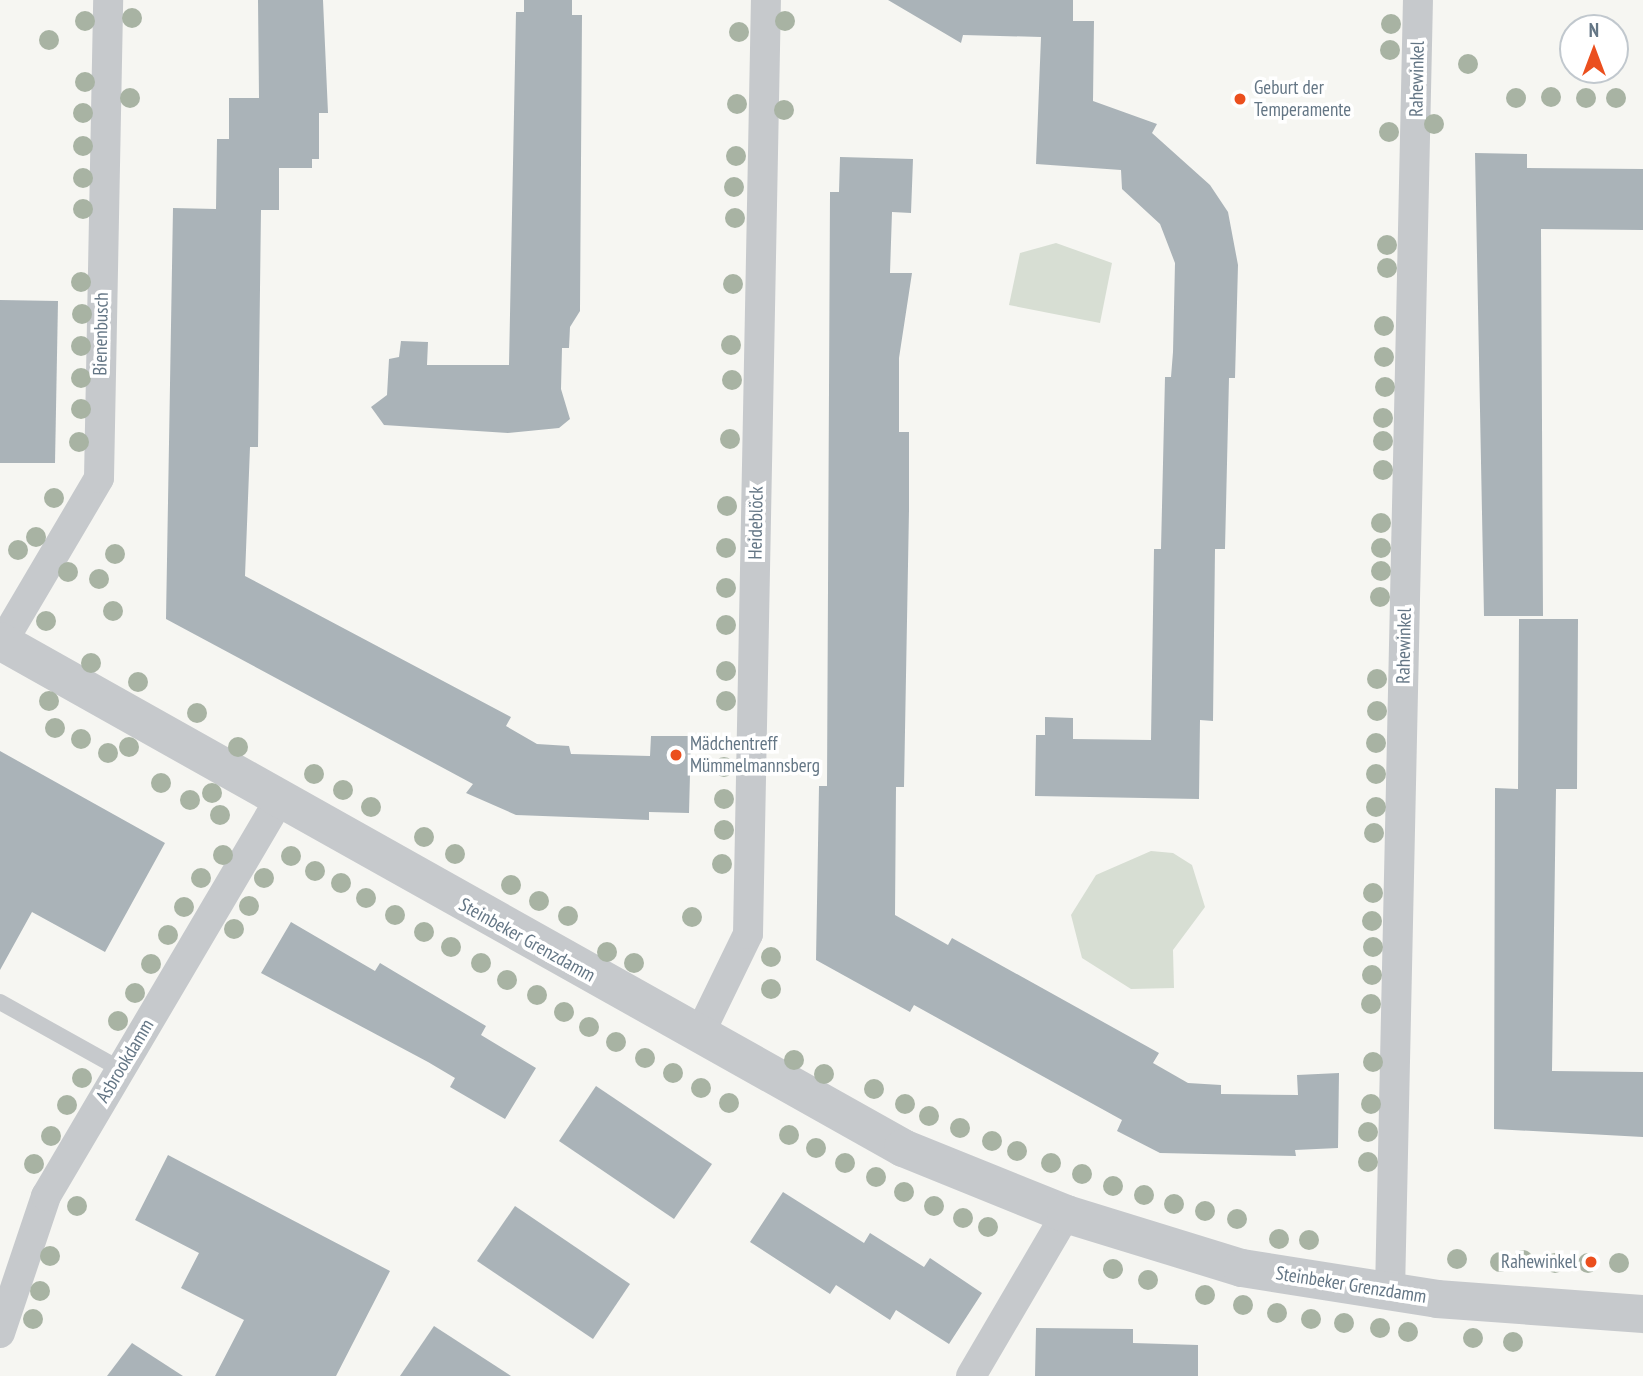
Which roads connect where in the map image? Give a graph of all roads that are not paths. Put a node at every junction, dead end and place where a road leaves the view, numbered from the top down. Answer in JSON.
{"nodes":[{"id":1,"x":108,"y":0,"type":"edge"},
{"id":2,"x":766,"y":0,"type":"edge"},
{"id":3,"x":1418,"y":0,"type":"edge"},
{"id":4,"x":1,"y":643,"type":"edge"},
{"id":5,"x":278,"y":802,"type":"junction"},
{"id":6,"x":0,"y":1002,"type":"edge"},
{"id":7,"x":698,"y":1035,"type":"junction"},
{"id":8,"x":120,"y":1069,"type":"junction"},
{"id":9,"x":1066,"y":1214,"type":"junction"},
{"id":10,"x":1390,"y":1292,"type":"junction"},
{"id":11,"x":1643,"y":1314,"type":"edge"},
{"id":12,"x":0,"y":1333,"type":"edge"},
{"id":13,"x":971,"y":1376,"type":"edge"}],
"edges":[{"from":1,"to":4,"type":"street","name":"Bienenbusch"},
{"from":2,"to":7,"type":"street","name":"Heideblöck"},
{"from":3,"to":10,"type":"street","name":"Rahewinkel"},
{"from":4,"to":5,"type":"street","name":"Steinbeker Grenzdamm"},
{"from":5,"to":7,"type":"street","name":"Steinbeker Grenzdamm"},
{"from":5,"to":8,"type":"street","name":"Asbrookdamm"},
{"from":6,"to":8,"type":"lane"},
{"from":7,"to":9,"type":"street","name":"Steinbeker Grenzdamm"},
{"from":8,"to":12,"type":"street","name":"Asbrookdamm"},
{"from":9,"to":10,"type":"street","name":"Steinbeker Grenzdamm"},
{"from":9,"to":13,"type":"street"},
{"from":10,"to":11,"type":"street","name":"Steinbeker Grenzdamm"}]}
